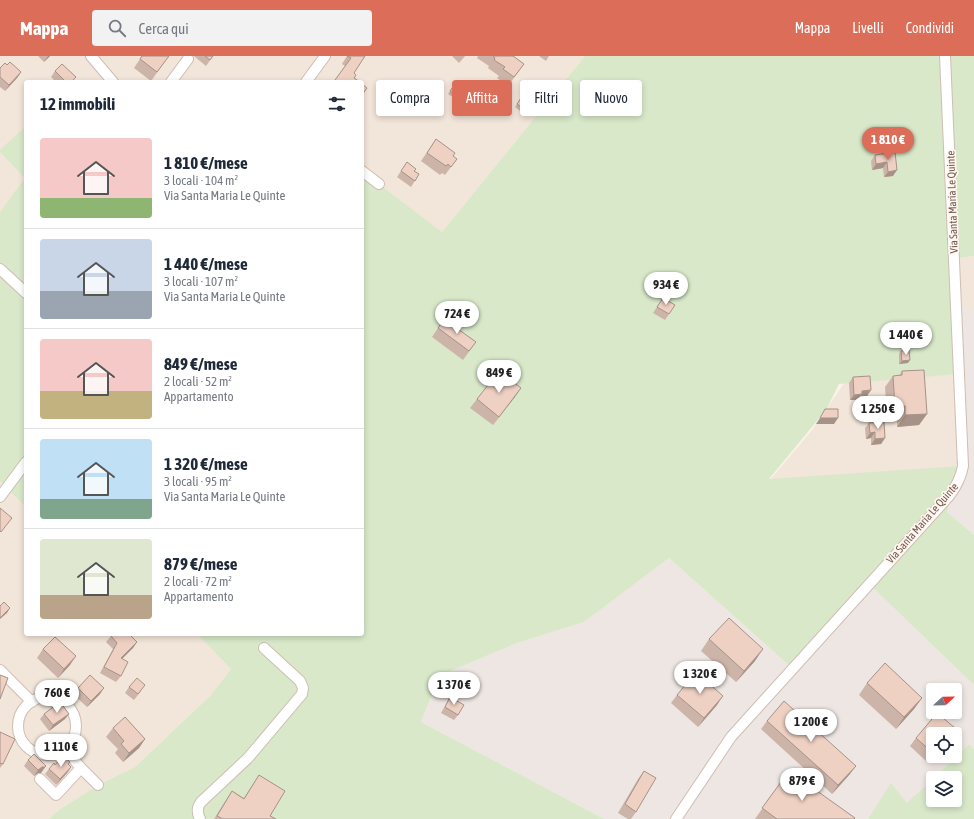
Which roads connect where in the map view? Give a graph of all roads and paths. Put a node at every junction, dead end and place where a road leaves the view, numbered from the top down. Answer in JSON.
{"nodes":[{"id":1,"x":91,"y":56,"type":"edge"},
{"id":2,"x":325,"y":56,"type":"edge"},
{"id":3,"x":945,"y":56,"type":"edge"},
{"id":4,"x":188,"y":59,"type":"dead end"},
{"id":5,"x":112,"y":80,"type":"edge"},
{"id":6,"x":172,"y":80,"type":"edge"},
{"id":7,"x":307,"y":80,"type":"edge"},
{"id":8,"x":364,"y":172,"type":"edge"},
{"id":9,"x":380,"y":184,"type":"dead end"},
{"id":10,"x":0,"y":269,"type":"edge"},
{"id":11,"x":24,"y":291,"type":"edge"},
{"id":12,"x":24,"y":465,"type":"edge"},
{"id":13,"x":0,"y":496,"type":"edge"},
{"id":14,"x":264,"y":648,"type":"dead end"},
{"id":15,"x":0,"y":670,"type":"edge"},
{"id":16,"x":32,"y":702,"type":"junction"},
{"id":17,"x":65,"y":750,"type":"junction"},
{"id":18,"x":81,"y":768,"type":"junction"},
{"id":19,"x":40,"y":779,"type":"dead end"},
{"id":20,"x":98,"y":785,"type":"dead end"},
{"id":21,"x":200,"y":819,"type":"edge"},
{"id":22,"x":676,"y":819,"type":"edge"}],
"edges":[{"from":1,"to":5,"type":"street"},
{"from":2,"to":7,"type":"street"},
{"from":3,"to":22,"type":"street","name":"Via Santa Maria Le Quinte"},
{"from":4,"to":6,"type":"street"},
{"from":8,"to":9,"type":"street"},
{"from":10,"to":11,"type":"street"},
{"from":12,"to":13,"type":"street"},
{"from":14,"to":21,"type":"street"},
{"from":15,"to":16,"type":"street"},
{"from":16,"to":17,"type":"street"},
{"from":16,"to":17,"type":"street"},
{"from":17,"to":18,"type":"street"},
{"from":18,"to":19,"type":"street"},
{"from":18,"to":20,"type":"street"}]}
